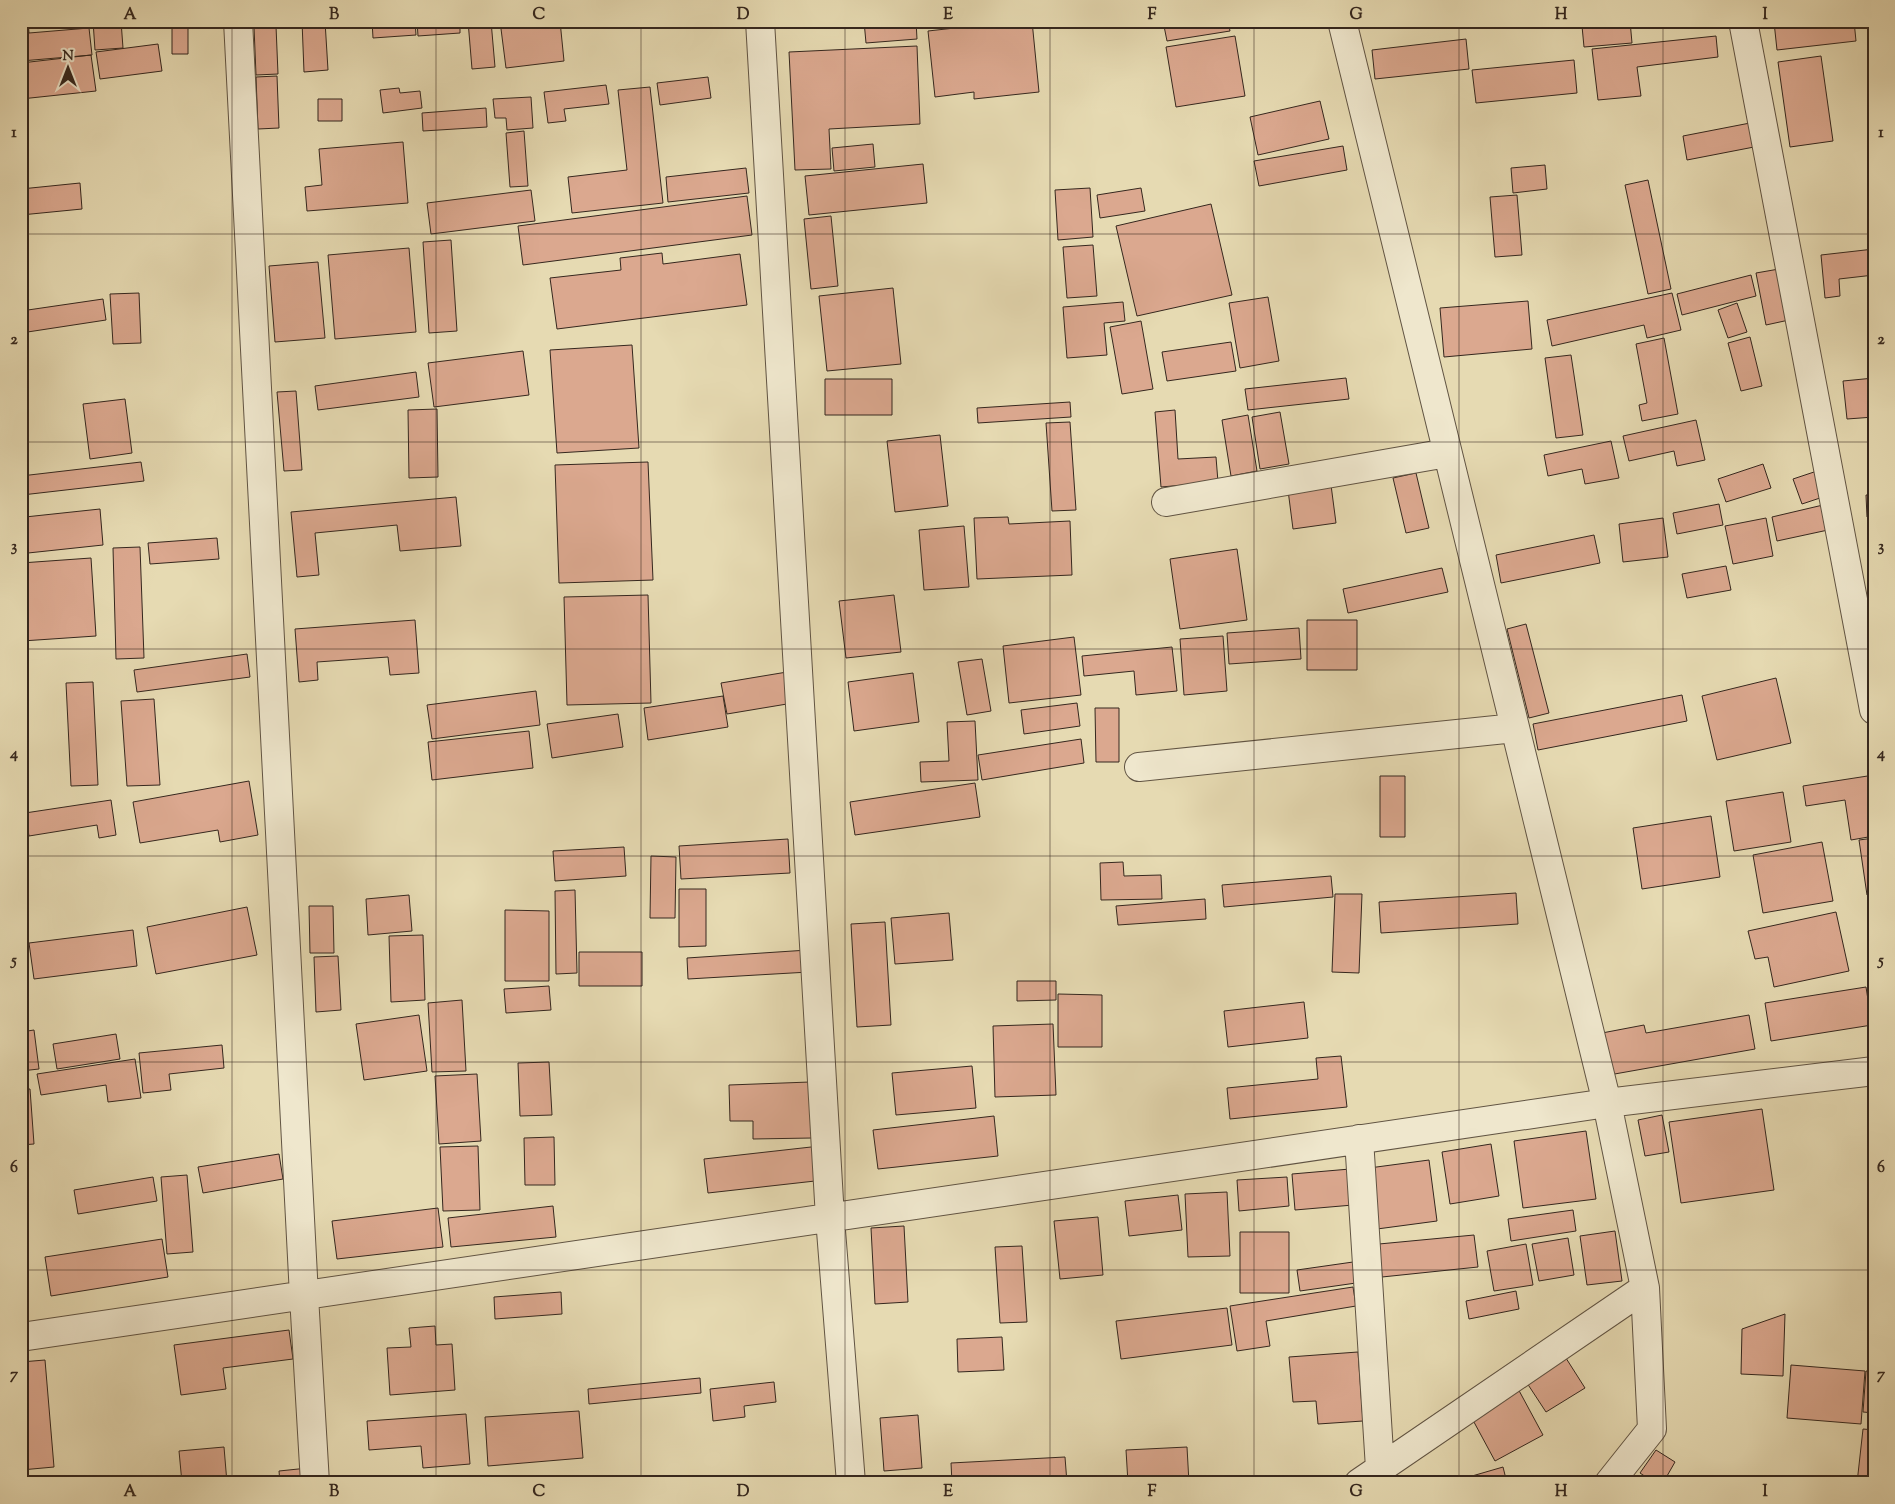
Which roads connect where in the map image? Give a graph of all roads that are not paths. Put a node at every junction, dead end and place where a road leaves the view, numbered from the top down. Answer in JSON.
{"nodes":[{"id":1,"x":238,"y":21,"type":"edge"},
{"id":2,"x":760,"y":21,"type":"edge"},
{"id":3,"x":1342,"y":21,"type":"edge"},
{"id":4,"x":1743,"y":21,"type":"edge"},
{"id":5,"x":1447,"y":453,"type":"junction"},
{"id":6,"x":1166,"y":502,"type":"dead end"},
{"id":7,"x":1874,"y":710,"type":"edge"},
{"id":8,"x":1515,"y":728,"type":"junction"},
{"id":9,"x":1139,"y":767,"type":"dead end"},
{"id":10,"x":1874,"y":1071,"type":"edge"},
{"id":11,"x":1607,"y":1103,"type":"junction"},
{"id":12,"x":1359,"y":1139,"type":"junction"},
{"id":13,"x":830,"y":1218,"type":"junction"},
{"id":14,"x":1645,"y":1288,"type":"junction"},
{"id":15,"x":304,"y":1296,"type":"junction"},
{"id":16,"x":21,"y":1337,"type":"edge"},
{"id":17,"x":1369,"y":1476,"type":"edge"},
{"id":18,"x":315,"y":1483,"type":"edge"},
{"id":19,"x":851,"y":1483,"type":"edge"},
{"id":20,"x":1609,"y":1483,"type":"edge"}],
"edges":[{"from":1,"to":15,"type":"street"},
{"from":2,"to":13,"type":"street"},
{"from":3,"to":5,"type":"street"},
{"from":4,"to":7,"type":"street"},
{"from":5,"to":6,"type":"street"},
{"from":5,"to":8,"type":"street"},
{"from":8,"to":9,"type":"street"},
{"from":8,"to":11,"type":"street"},
{"from":10,"to":11,"type":"street"},
{"from":11,"to":12,"type":"street"},
{"from":11,"to":14,"type":"street"},
{"from":12,"to":13,"type":"street"},
{"from":12,"to":17,"type":"street"},
{"from":13,"to":15,"type":"street"},
{"from":13,"to":19,"type":"street"},
{"from":14,"to":17,"type":"street"},
{"from":14,"to":20,"type":"street"},
{"from":15,"to":16,"type":"street"},
{"from":15,"to":18,"type":"street"}]}
